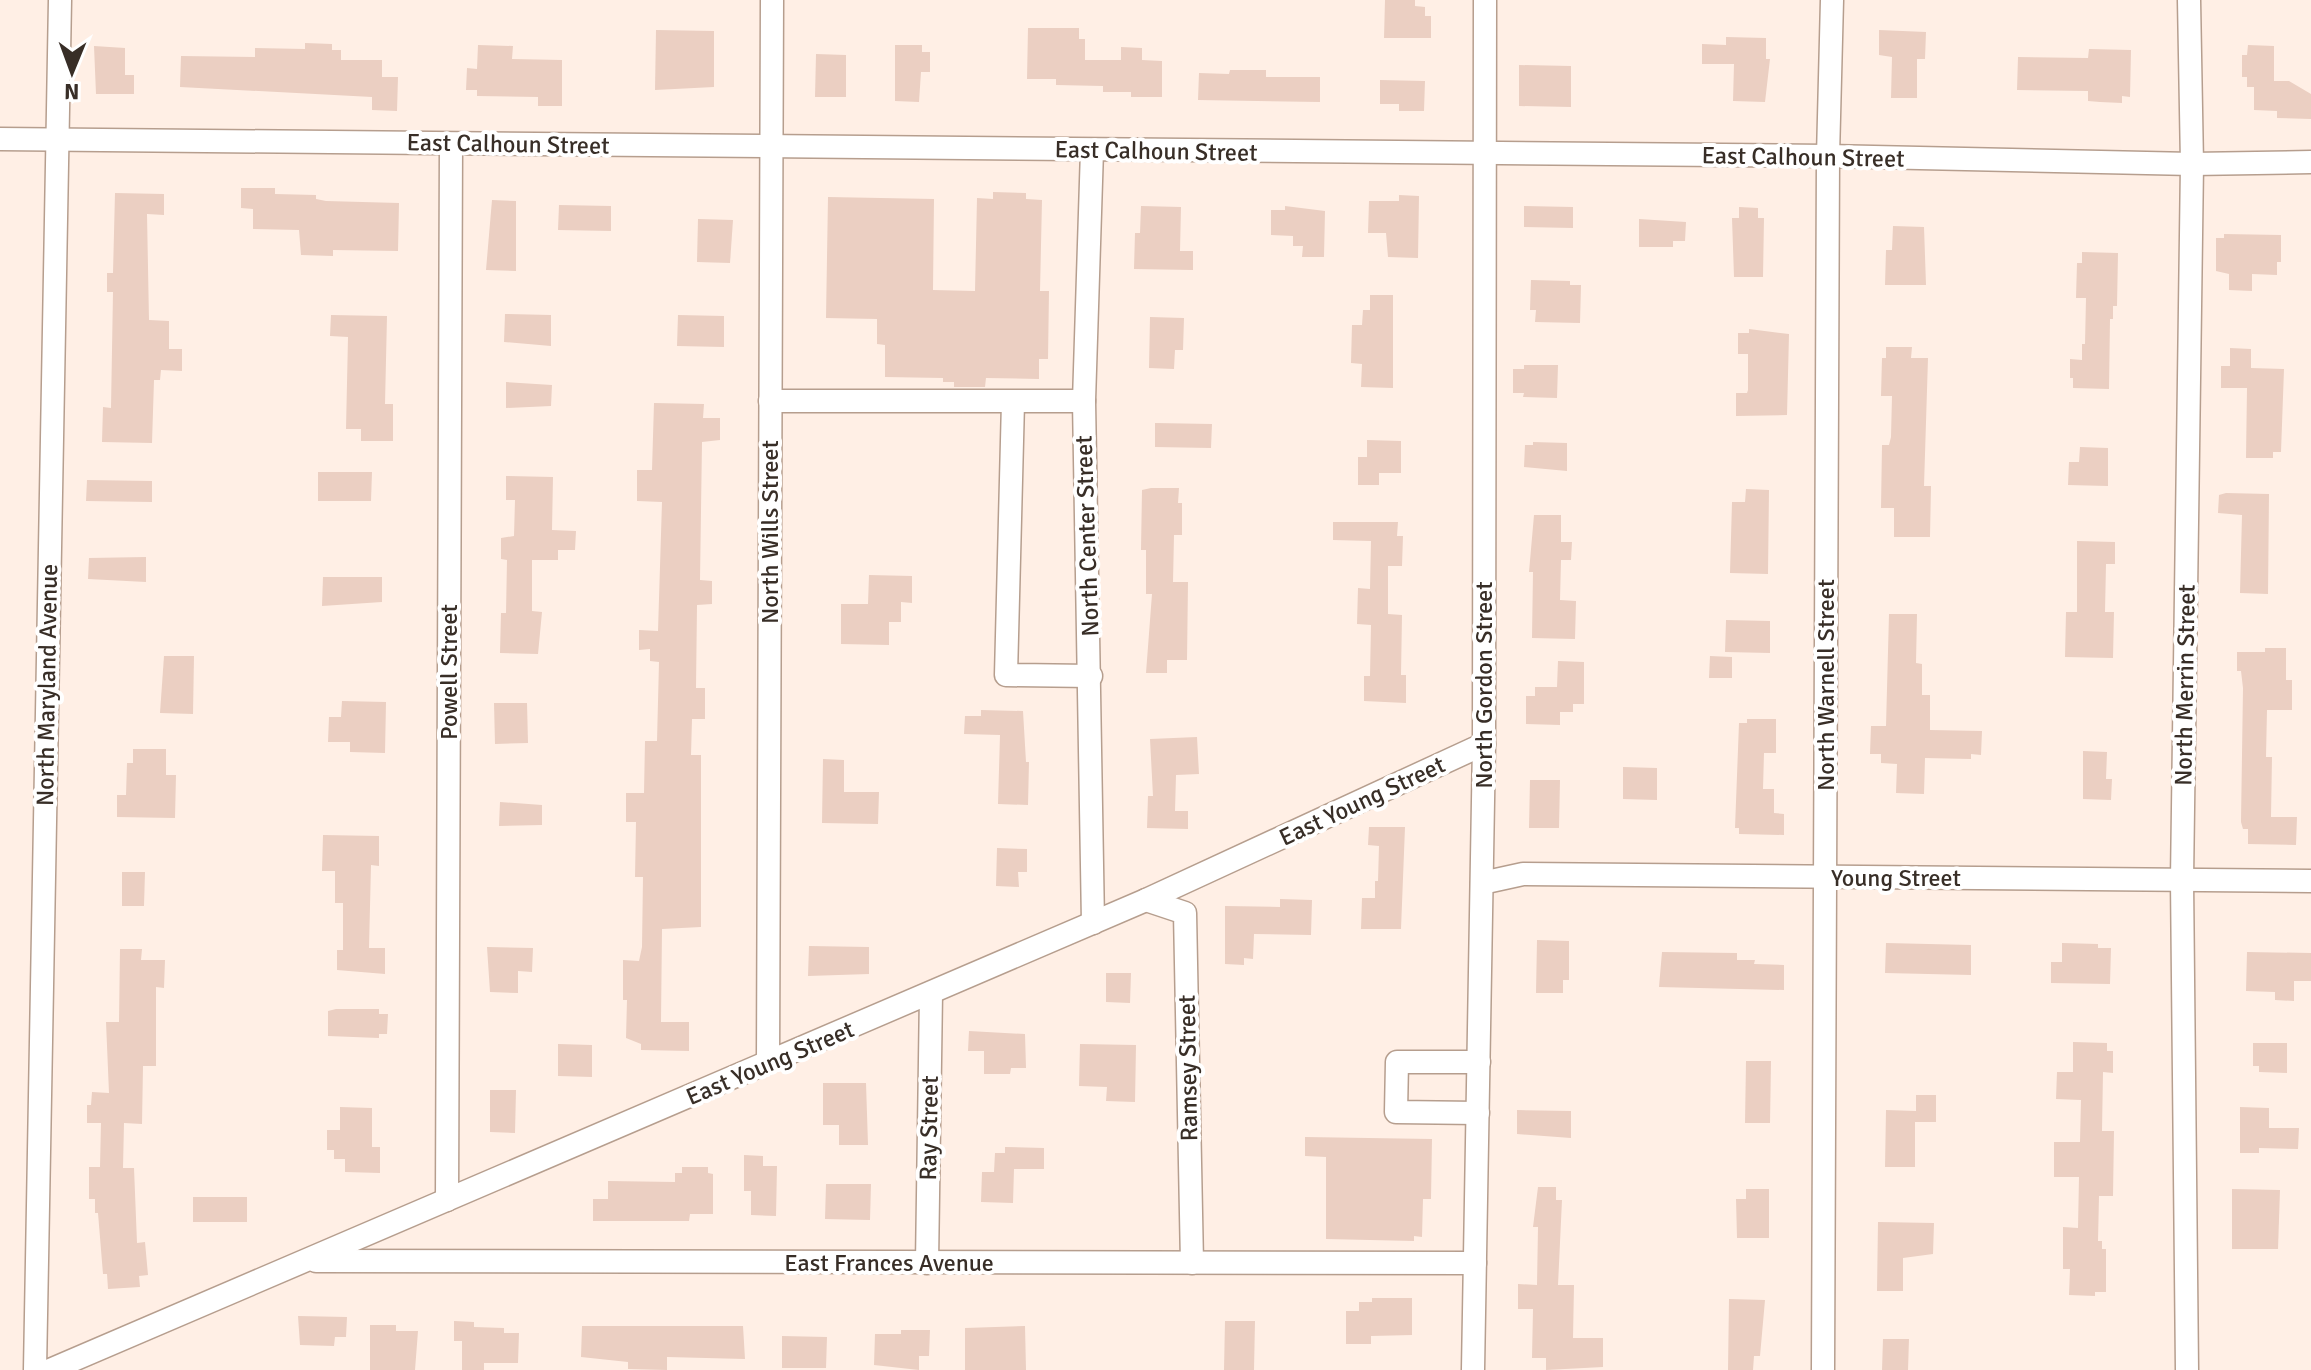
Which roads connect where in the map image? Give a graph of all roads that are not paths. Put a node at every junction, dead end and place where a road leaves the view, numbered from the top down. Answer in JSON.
{"nodes":[{"id":1,"x":60,"y":0,"type":"edge"},
{"id":2,"x":772,"y":0,"type":"edge"},
{"id":3,"x":1485,"y":0,"type":"edge"},
{"id":4,"x":1832,"y":0,"type":"edge"},
{"id":5,"x":2189,"y":0,"type":"edge"},
{"id":6,"x":0,"y":139,"type":"edge"},
{"id":7,"x":57,"y":139,"type":"junction"},
{"id":8,"x":451,"y":144,"type":"junction"},
{"id":9,"x":771,"y":147,"type":"junction"},
{"id":10,"x":1092,"y":150,"type":"junction"},
{"id":11,"x":1486,"y":154,"type":"junction"},
{"id":12,"x":1828,"y":156,"type":"junction"},
{"id":13,"x":2311,"y":162,"type":"edge"},
{"id":14,"x":2192,"y":164,"type":"junction"},
{"id":15,"x":770,"y":401,"type":"junction"},
{"id":16,"x":1084,"y":401,"type":"junction"},
{"id":17,"x":1013,"y":402,"type":"junction"},
{"id":18,"x":1091,"y":676,"type":"junction"},
{"id":19,"x":1484,"y":744,"type":"junction"},
{"id":20,"x":1825,"y":878,"type":"junction"},
{"id":21,"x":2182,"y":880,"type":"junction"},
{"id":22,"x":2311,"y":881,"type":"edge"},
{"id":23,"x":1482,"y":883,"type":"junction"},
{"id":24,"x":1146,"y":900,"type":"junction"},
{"id":25,"x":1093,"y":923,"type":"junction"},
{"id":26,"x":931,"y":993,"type":"junction"},
{"id":27,"x":1479,"y":1062,"type":"junction"},
{"id":28,"x":768,"y":1063,"type":"junction"},
{"id":29,"x":1478,"y":1113,"type":"junction"},
{"id":30,"x":447,"y":1200,"type":"junction"},
{"id":31,"x":304,"y":1261,"type":"junction"},
{"id":32,"x":927,"y":1263,"type":"junction"},
{"id":33,"x":1192,"y":1263,"type":"junction"},
{"id":34,"x":1475,"y":1263,"type":"junction"},
{"id":35,"x":35,"y":1370,"type":"edge"},
{"id":36,"x":50,"y":1370,"type":"edge"},
{"id":37,"x":1473,"y":1370,"type":"edge"},
{"id":38,"x":1823,"y":1370,"type":"edge"},
{"id":39,"x":2187,"y":1370,"type":"edge"}],
"edges":[{"from":1,"to":7,"type":"street","name":"North Maryland Avenue"},
{"from":2,"to":9,"type":"street","name":"North Wills Street"},
{"from":3,"to":11,"type":"street","name":"North Gordon Street"},
{"from":4,"to":12,"type":"street","name":"North Warnell Street"},
{"from":5,"to":14,"type":"street","name":"North Merrin Street"},
{"from":6,"to":7,"type":"street","name":"East Calhoun Street"},
{"from":7,"to":8,"type":"street","name":"East Calhoun Street"},
{"from":7,"to":35,"type":"street","name":"North Maryland Avenue"},
{"from":8,"to":9,"type":"street","name":"East Calhoun Street"},
{"from":8,"to":30,"type":"street","name":"Powell Street"},
{"from":9,"to":10,"type":"street","name":"East Calhoun Street"},
{"from":9,"to":15,"type":"street","name":"North Wills Street"},
{"from":10,"to":11,"type":"street","name":"East Calhoun Street"},
{"from":10,"to":16,"type":"street","name":"North Center Street"},
{"from":11,"to":12,"type":"street","name":"East Calhoun Street"},
{"from":11,"to":19,"type":"street","name":"North Gordon Street"},
{"from":12,"to":14,"type":"street","name":"East Calhoun Street"},
{"from":12,"to":20,"type":"street","name":"North Warnell Street"},
{"from":13,"to":14,"type":"street","name":"East Calhoun Street"},
{"from":14,"to":21,"type":"street","name":"North Merrin Street"},
{"from":15,"to":17,"type":"street"},
{"from":15,"to":28,"type":"street","name":"North Wills Street"},
{"from":16,"to":17,"type":"street"},
{"from":16,"to":18,"type":"street","name":"North Center Street"},
{"from":17,"to":18,"type":"street"},
{"from":18,"to":25,"type":"street","name":"North Center Street"},
{"from":19,"to":23,"type":"street","name":"North Gordon Street"},
{"from":19,"to":24,"type":"street","name":"East Young Street"},
{"from":20,"to":21,"type":"street","name":"Young Street"},
{"from":20,"to":23,"type":"street","name":"Young Street"},
{"from":20,"to":38,"type":"street","name":"North Warnell Street"},
{"from":21,"to":22,"type":"street","name":"Young Street"},
{"from":21,"to":39,"type":"street","name":"North Merrin Street"},
{"from":23,"to":27,"type":"street","name":"North Gordon Street"},
{"from":24,"to":25,"type":"street","name":"East Young Street"},
{"from":24,"to":33,"type":"street","name":"Ramsey Street"},
{"from":25,"to":26,"type":"street","name":"East Young Street"},
{"from":26,"to":28,"type":"street","name":"East Young Street"},
{"from":26,"to":32,"type":"street","name":"Ray Street"},
{"from":27,"to":29,"type":"street","name":"North Gordon Street"},
{"from":27,"to":29,"type":"street"},
{"from":28,"to":30,"type":"street","name":"East Young Street"},
{"from":29,"to":34,"type":"street","name":"North Gordon Street"},
{"from":30,"to":31,"type":"street","name":"East Young Street"},
{"from":31,"to":32,"type":"street","name":"East Frances Avenue"},
{"from":31,"to":36,"type":"street","name":"East Young Street"},
{"from":32,"to":33,"type":"street","name":"East Frances Avenue"},
{"from":33,"to":34,"type":"street","name":"East Frances Avenue"},
{"from":34,"to":37,"type":"street","name":"North Gordon Street"}]}
